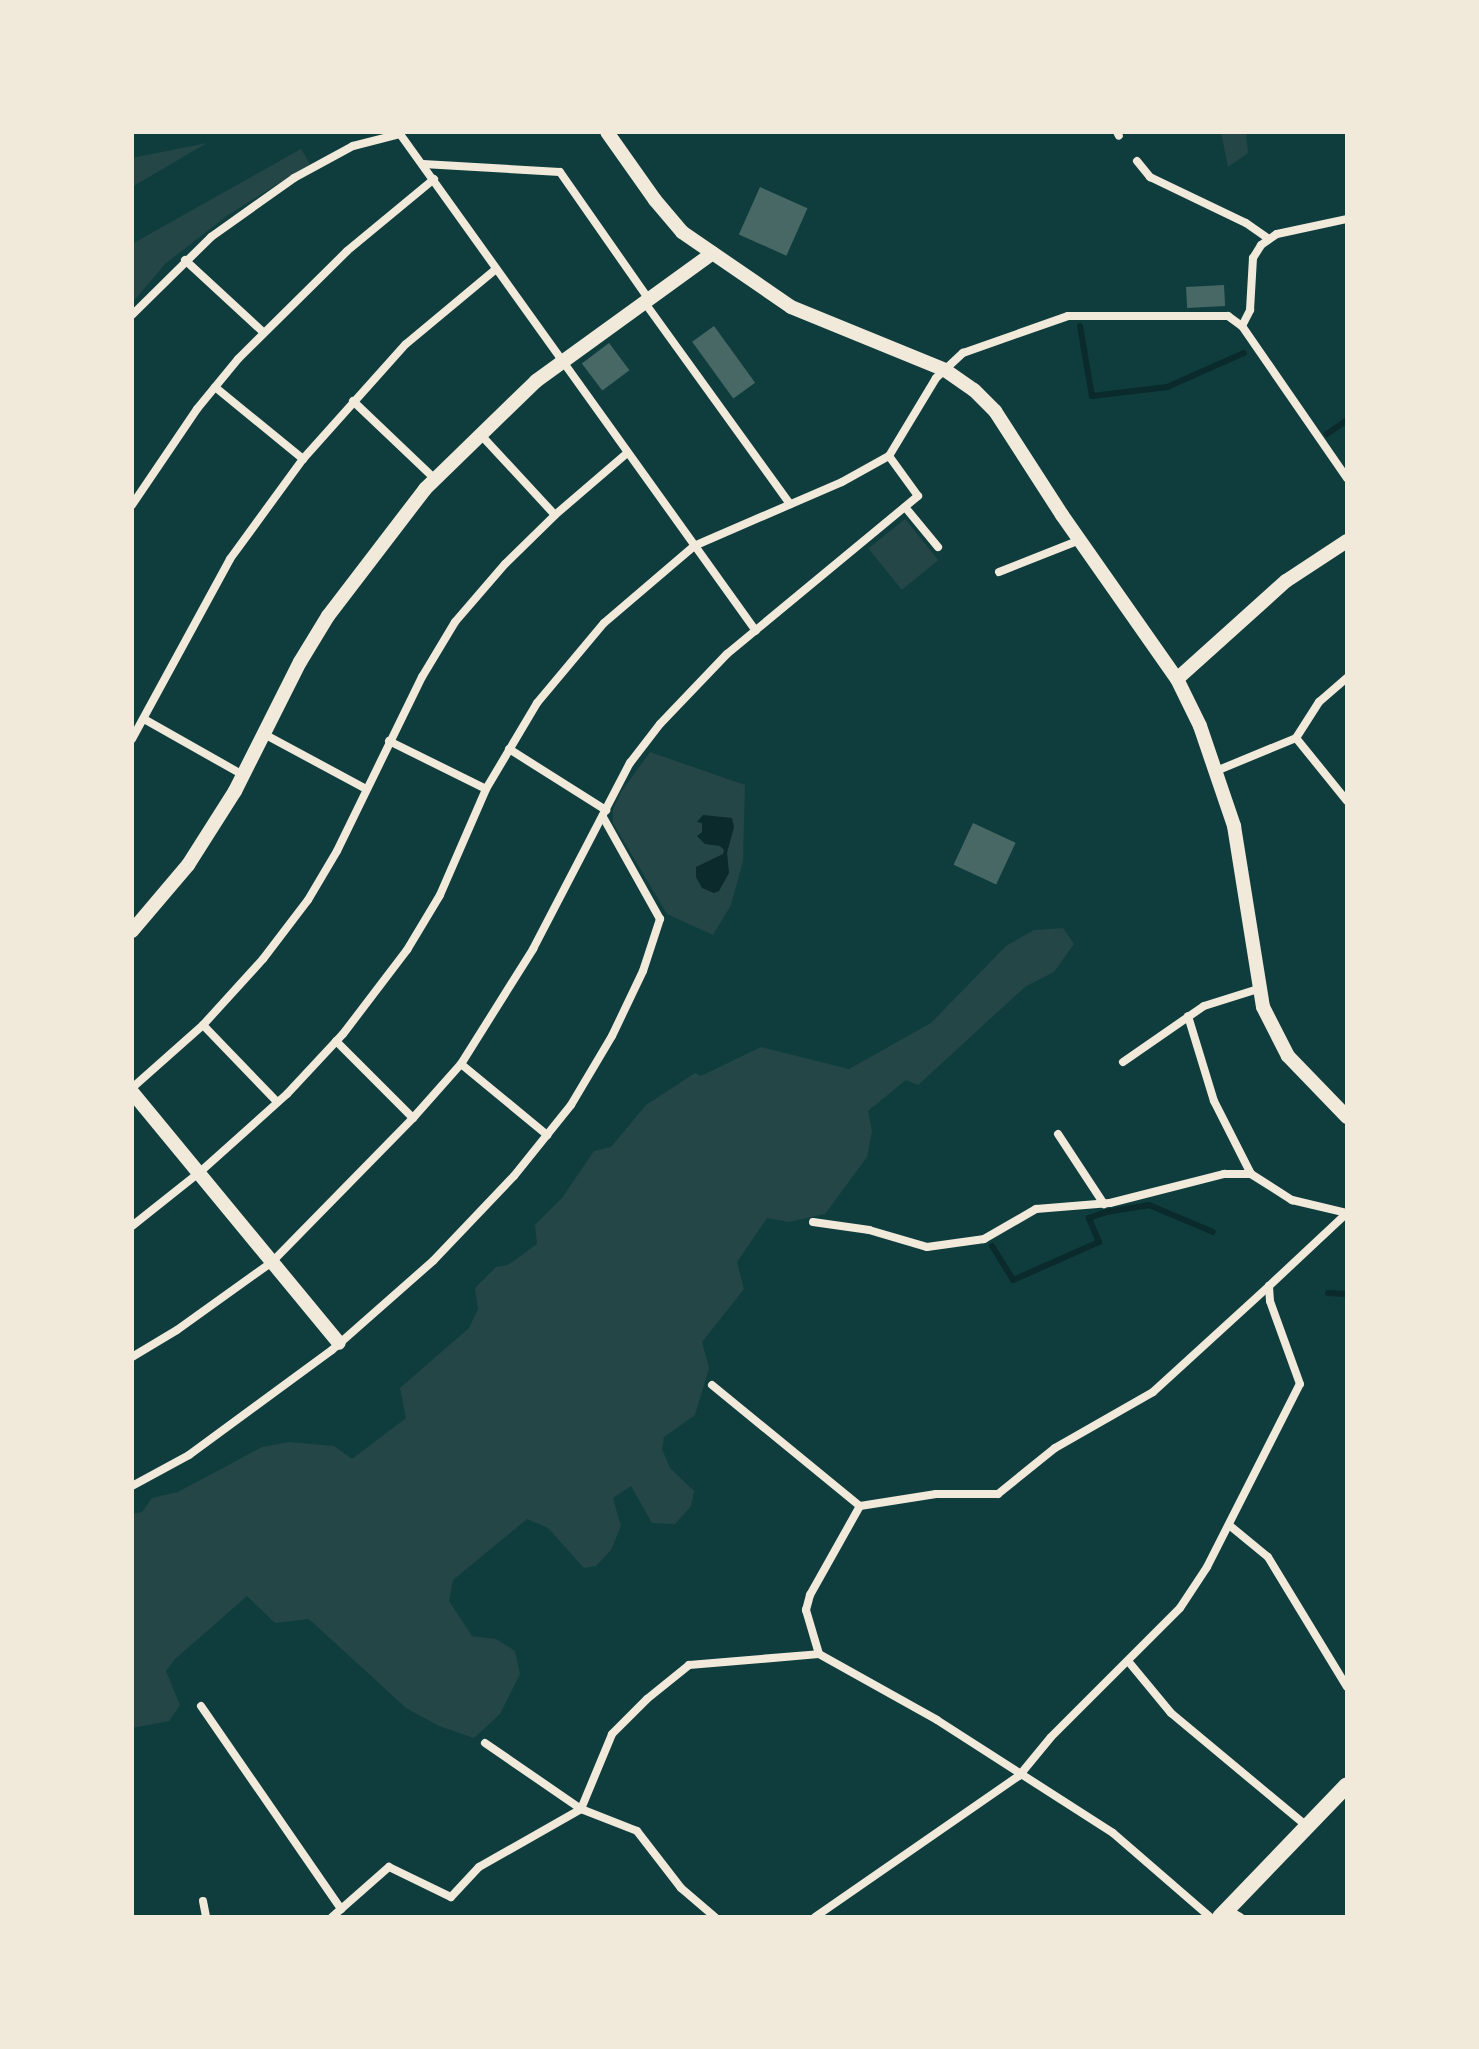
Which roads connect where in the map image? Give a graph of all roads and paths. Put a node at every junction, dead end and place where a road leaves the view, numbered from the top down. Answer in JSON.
{"nodes":[{"id":1,"x":607,"y":132,"type":"edge"},
{"id":2,"x":1137,"y":161,"type":"dead end"},
{"id":3,"x":423,"y":164,"type":"junction"},
{"id":4,"x":434,"y":179,"type":"junction"},
{"id":5,"x":1347,"y":219,"type":"edge"},
{"id":6,"x":1269,"y":239,"type":"junction"},
{"id":7,"x":713,"y":253,"type":"junction"},
{"id":8,"x":185,"y":260,"type":"junction"},
{"id":9,"x":496,"y":269,"type":"junction"},
{"id":10,"x":648,"y":302,"type":"junction"},
{"id":11,"x":132,"y":315,"type":"edge"},
{"id":12,"x":1242,"y":326,"type":"junction"},
{"id":13,"x":263,"y":332,"type":"junction"},
{"id":14,"x":562,"y":363,"type":"junction"},
{"id":15,"x":945,"y":370,"type":"junction"},
{"id":16,"x":215,"y":387,"type":"junction"},
{"id":17,"x":353,"y":401,"type":"junction"},
{"id":18,"x":479,"y":434,"type":"junction"},
{"id":19,"x":626,"y":454,"type":"junction"},
{"id":20,"x":889,"y":456,"type":"junction"},
{"id":21,"x":303,"y":459,"type":"junction"},
{"id":22,"x":1347,"y":478,"type":"edge"},
{"id":23,"x":435,"y":479,"type":"junction"},
{"id":24,"x":790,"y":504,"type":"junction"},
{"id":25,"x":132,"y":505,"type":"edge"},
{"id":26,"x":905,"y":507,"type":"junction"},
{"id":27,"x":555,"y":515,"type":"junction"},
{"id":28,"x":1080,"y":540,"type":"junction"},
{"id":29,"x":1347,"y":541,"type":"edge"},
{"id":30,"x":694,"y":546,"type":"junction"},
{"id":31,"x":938,"y":547,"type":"dead end"},
{"id":32,"x":999,"y":572,"type":"dead end"},
{"id":33,"x":756,"y":631,"type":"junction"},
{"id":34,"x":1347,"y":678,"type":"edge"},
{"id":35,"x":1177,"y":679,"type":"junction"},
{"id":36,"x":144,"y":719,"type":"junction"},
{"id":37,"x":264,"y":734,"type":"junction"},
{"id":38,"x":1296,"y":738,"type":"junction"},
{"id":39,"x":132,"y":739,"type":"edge"},
{"id":40,"x":389,"y":741,"type":"junction"},
{"id":41,"x":509,"y":749,"type":"junction"},
{"id":42,"x":1216,"y":771,"type":"junction"},
{"id":43,"x":243,"y":775,"type":"junction"},
{"id":44,"x":366,"y":789,"type":"junction"},
{"id":45,"x":486,"y":789,"type":"junction"},
{"id":46,"x":1347,"y":801,"type":"edge"},
{"id":47,"x":604,"y":813,"type":"junction"},
{"id":48,"x":132,"y":931,"type":"edge"},
{"id":49,"x":1261,"y":988,"type":"junction"},
{"id":50,"x":1188,"y":1016,"type":"junction"},
{"id":51,"x":203,"y":1025,"type":"junction"},
{"id":52,"x":336,"y":1041,"type":"junction"},
{"id":53,"x":1123,"y":1062,"type":"dead end"},
{"id":54,"x":461,"y":1064,"type":"junction"},
{"id":55,"x":132,"y":1090,"type":"edge"},
{"id":56,"x":277,"y":1102,"type":"junction"},
{"id":57,"x":1347,"y":1117,"type":"edge"},
{"id":58,"x":413,"y":1118,"type":"junction"},
{"id":59,"x":1058,"y":1134,"type":"dead end"},
{"id":60,"x":547,"y":1135,"type":"junction"},
{"id":61,"x":200,"y":1172,"type":"junction"},
{"id":62,"x":1251,"y":1174,"type":"junction"},
{"id":63,"x":1104,"y":1204,"type":"junction"},
{"id":64,"x":813,"y":1222,"type":"dead end"},
{"id":65,"x":132,"y":1226,"type":"edge"},
{"id":66,"x":272,"y":1262,"type":"junction"},
{"id":67,"x":1269,"y":1286,"type":"junction"},
{"id":68,"x":339,"y":1343,"type":"junction"},
{"id":69,"x":132,"y":1357,"type":"edge"},
{"id":70,"x":712,"y":1385,"type":"dead end"},
{"id":71,"x":132,"y":1486,"type":"edge"},
{"id":72,"x":860,"y":1506,"type":"junction"},
{"id":73,"x":1229,"y":1525,"type":"junction"},
{"id":74,"x":819,"y":1654,"type":"junction"},
{"id":75,"x":1128,"y":1661,"type":"junction"},
{"id":76,"x":1347,"y":1687,"type":"edge"},
{"id":77,"x":201,"y":1706,"type":"dead end"},
{"id":78,"x":485,"y":1743,"type":"dead end"},
{"id":79,"x":1019,"y":1776,"type":"junction"},
{"id":80,"x":1347,"y":1785,"type":"edge"},
{"id":81,"x":581,"y":1809,"type":"junction"},
{"id":82,"x":1308,"y":1827,"type":"junction"},
{"id":83,"x":203,"y":1901,"type":"dead end"},
{"id":84,"x":341,"y":1909,"type":"junction"},
{"id":85,"x":1229,"y":1915,"type":"edge"},
{"id":86,"x":206,"y":1917,"type":"edge"},
{"id":87,"x":332,"y":1917,"type":"edge"},
{"id":88,"x":715,"y":1917,"type":"edge"},
{"id":89,"x":815,"y":1917,"type":"edge"},
{"id":90,"x":1210,"y":1917,"type":"edge"}],
"edges":[{"from":1,"to":7,"type":"street"},
{"from":2,"to":6,"type":"street"},
{"from":3,"to":4,"type":"street"},
{"from":3,"to":8,"type":"street"},
{"from":3,"to":10,"type":"street"},
{"from":4,"to":9,"type":"street"},
{"from":4,"to":13,"type":"street"},
{"from":5,"to":6,"type":"street"},
{"from":6,"to":12,"type":"street"},
{"from":7,"to":10,"type":"street"},
{"from":7,"to":15,"type":"street"},
{"from":8,"to":11,"type":"street"},
{"from":8,"to":13,"type":"street"},
{"from":9,"to":14,"type":"street"},
{"from":9,"to":17,"type":"street"},
{"from":10,"to":14,"type":"street"},
{"from":10,"to":24,"type":"street"},
{"from":12,"to":15,"type":"street"},
{"from":12,"to":22,"type":"street"},
{"from":13,"to":16,"type":"street"},
{"from":14,"to":18,"type":"street"},
{"from":14,"to":19,"type":"street"},
{"from":15,"to":20,"type":"street"},
{"from":15,"to":28,"type":"street"},
{"from":16,"to":21,"type":"street"},
{"from":16,"to":25,"type":"street"},
{"from":17,"to":21,"type":"street"},
{"from":17,"to":23,"type":"street"},
{"from":18,"to":23,"type":"street"},
{"from":18,"to":27,"type":"street"},
{"from":19,"to":27,"type":"street"},
{"from":19,"to":30,"type":"street"},
{"from":20,"to":24,"type":"street"},
{"from":20,"to":26,"type":"street"},
{"from":21,"to":36,"type":"street"},
{"from":23,"to":37,"type":"street"},
{"from":24,"to":30,"type":"street"},
{"from":26,"to":31,"type":"street"},
{"from":26,"to":33,"type":"street"},
{"from":27,"to":40,"type":"street"},
{"from":28,"to":32,"type":"street"},
{"from":28,"to":35,"type":"street"},
{"from":29,"to":35,"type":"street"},
{"from":30,"to":33,"type":"street"},
{"from":30,"to":41,"type":"street"},
{"from":33,"to":47,"type":"street"},
{"from":34,"to":38,"type":"street"},
{"from":35,"to":42,"type":"street"},
{"from":36,"to":39,"type":"street"},
{"from":36,"to":43,"type":"street"},
{"from":37,"to":43,"type":"street"},
{"from":37,"to":44,"type":"street"},
{"from":38,"to":42,"type":"street"},
{"from":38,"to":46,"type":"street"},
{"from":40,"to":44,"type":"street"},
{"from":40,"to":45,"type":"street"},
{"from":41,"to":45,"type":"street"},
{"from":41,"to":47,"type":"street"},
{"from":42,"to":49,"type":"street"},
{"from":43,"to":48,"type":"street"},
{"from":44,"to":51,"type":"street"},
{"from":45,"to":52,"type":"street"},
{"from":47,"to":54,"type":"street"},
{"from":47,"to":60,"type":"street"},
{"from":49,"to":50,"type":"street"},
{"from":49,"to":57,"type":"street"},
{"from":50,"to":53,"type":"street"},
{"from":50,"to":62,"type":"street"},
{"from":51,"to":55,"type":"street"},
{"from":51,"to":56,"type":"street"},
{"from":52,"to":56,"type":"street"},
{"from":52,"to":58,"type":"street"},
{"from":54,"to":58,"type":"street"},
{"from":54,"to":60,"type":"street"},
{"from":55,"to":61,"type":"street"},
{"from":56,"to":61,"type":"street"},
{"from":58,"to":66,"type":"street"},
{"from":59,"to":63,"type":"street"},
{"from":60,"to":68,"type":"street"},
{"from":61,"to":65,"type":"street"},
{"from":61,"to":66,"type":"street"},
{"from":62,"to":63,"type":"street"},
{"from":62,"to":67,"type":"street"},
{"from":63,"to":64,"type":"street"},
{"from":66,"to":68,"type":"street"},
{"from":66,"to":69,"type":"street"},
{"from":67,"to":72,"type":"street"},
{"from":67,"to":73,"type":"street"},
{"from":68,"to":71,"type":"street"},
{"from":70,"to":72,"type":"street"},
{"from":72,"to":74,"type":"street"},
{"from":73,"to":75,"type":"street"},
{"from":73,"to":76,"type":"street"},
{"from":74,"to":79,"type":"street"},
{"from":74,"to":81,"type":"street"},
{"from":75,"to":79,"type":"street"},
{"from":75,"to":82,"type":"street"},
{"from":77,"to":84,"type":"street"},
{"from":78,"to":81,"type":"street"},
{"from":79,"to":89,"type":"street"},
{"from":79,"to":90,"type":"street"},
{"from":80,"to":82,"type":"main road"},
{"from":81,"to":84,"type":"street"},
{"from":81,"to":88,"type":"street"},
{"from":82,"to":85,"type":"main road"},
{"from":83,"to":86,"type":"street"},
{"from":84,"to":87,"type":"street"}]}
